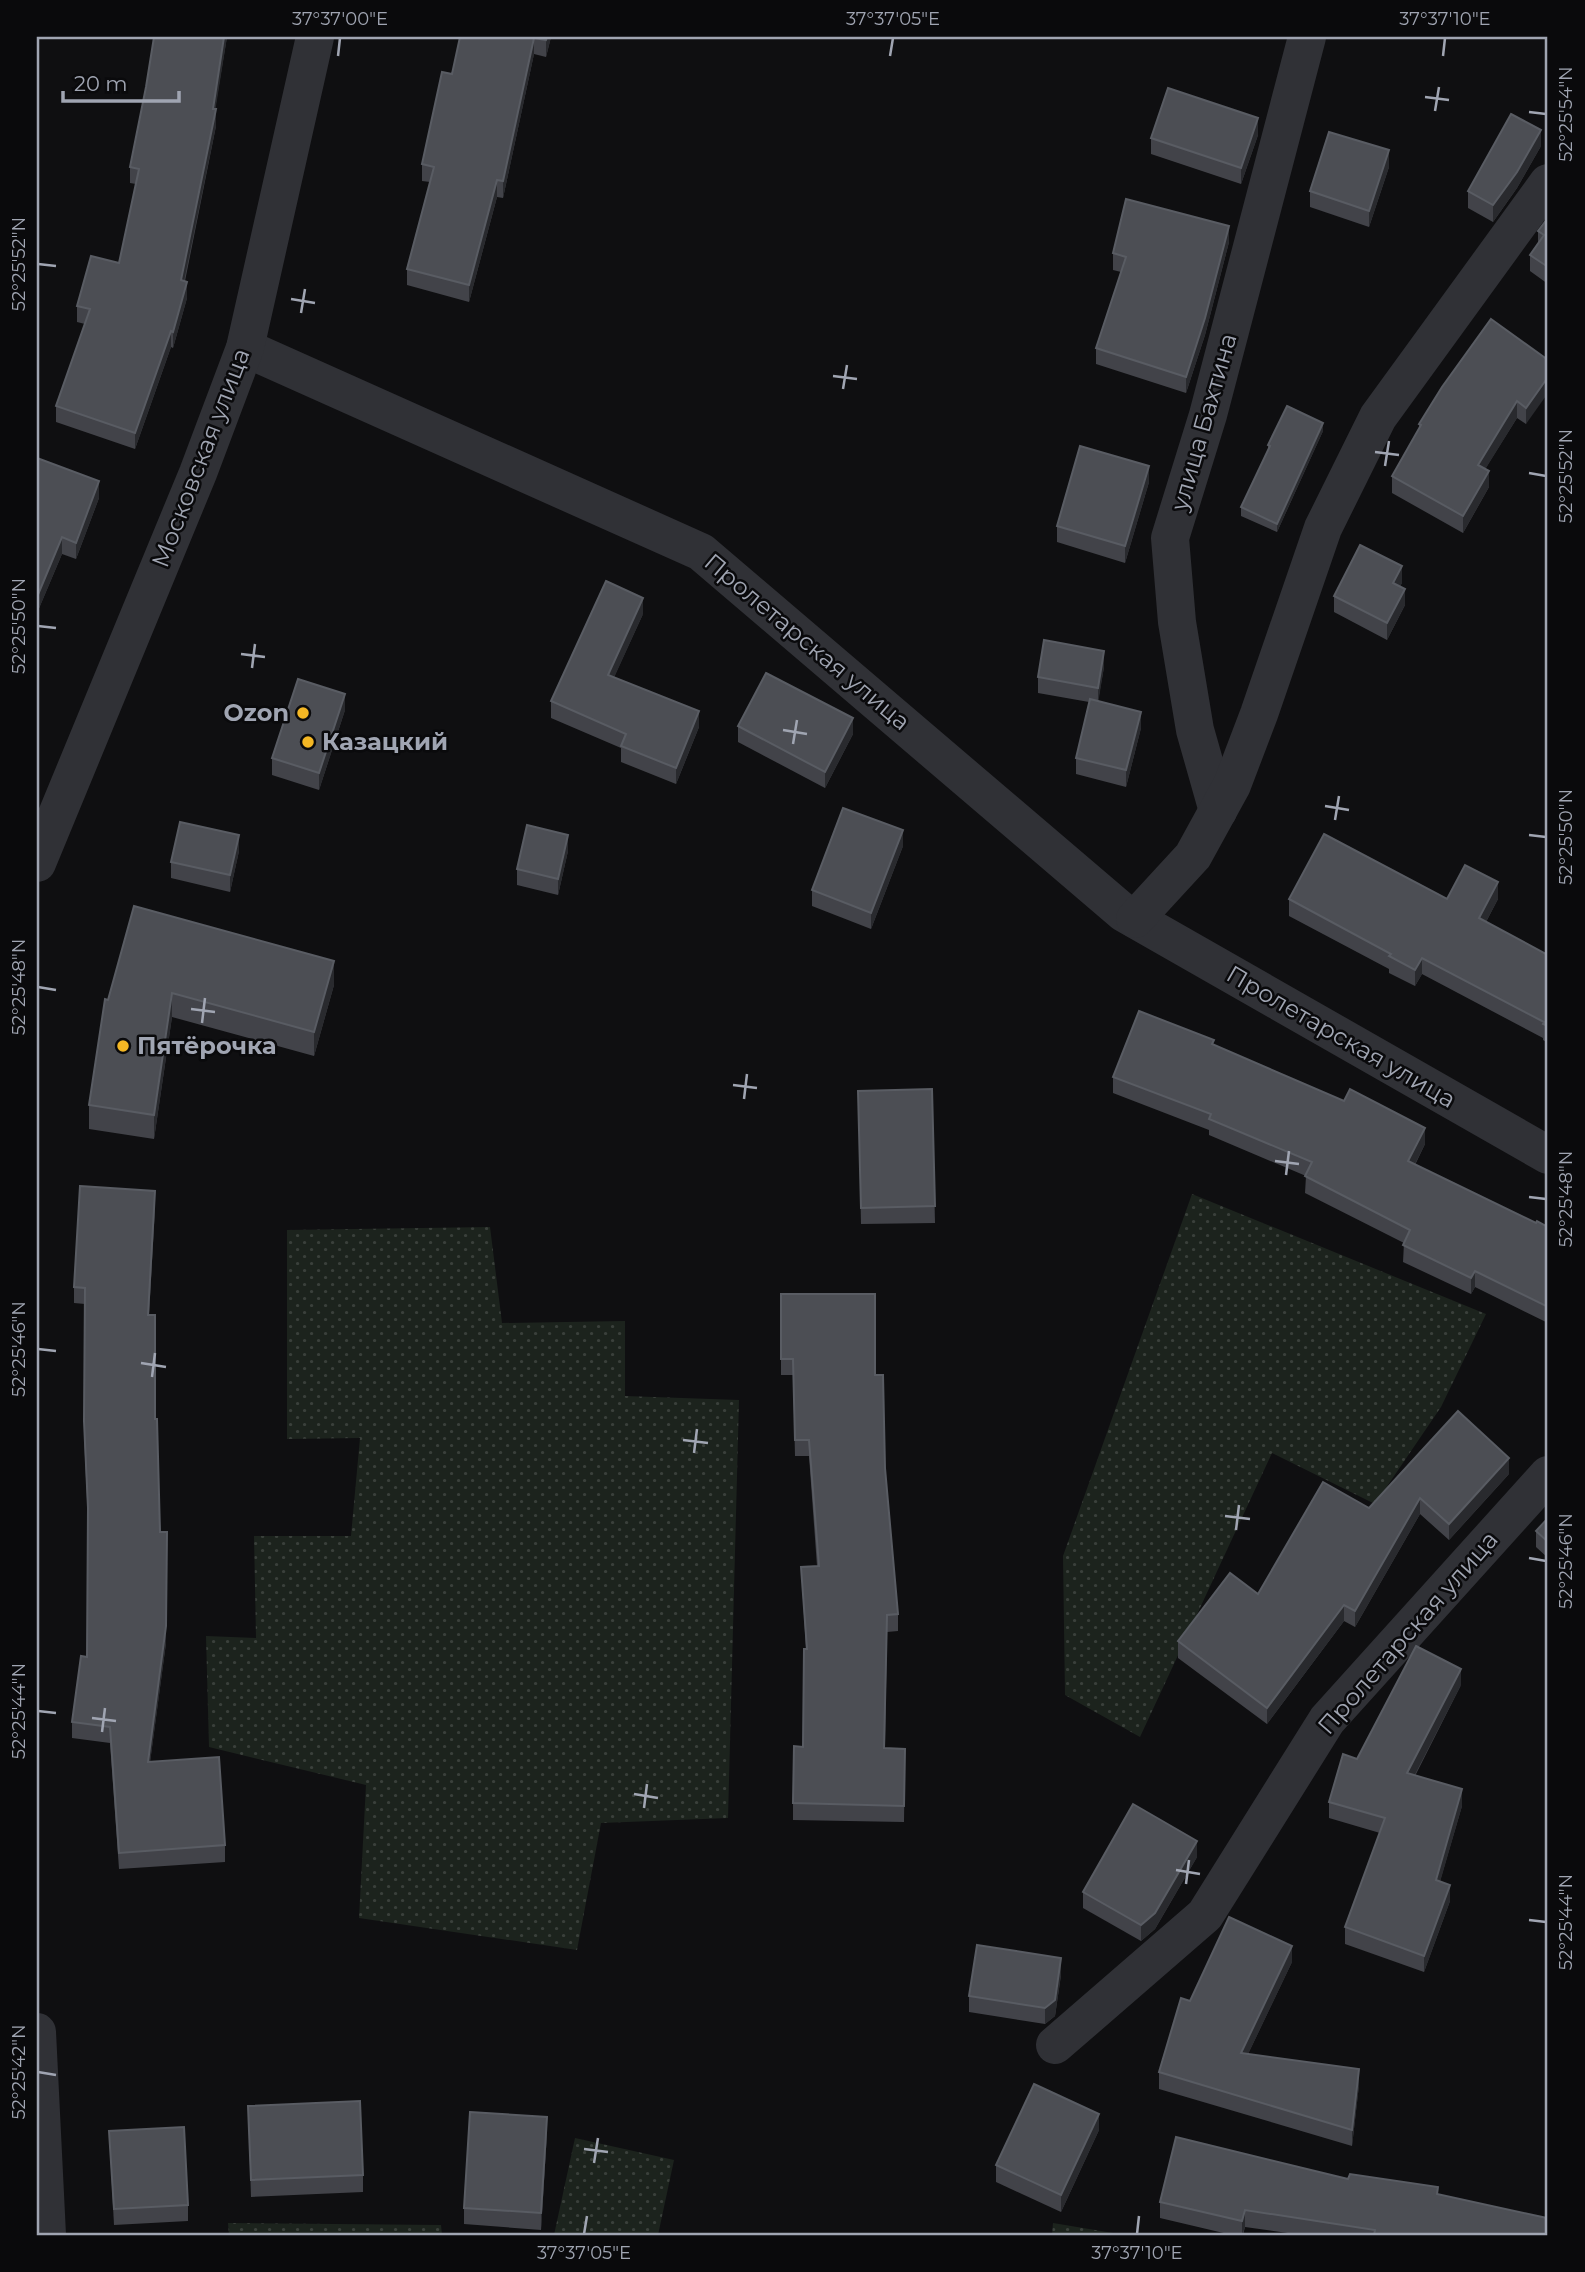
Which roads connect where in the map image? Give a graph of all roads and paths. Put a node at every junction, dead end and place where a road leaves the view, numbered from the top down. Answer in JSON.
{"nodes":[{"id":1,"x":316,"y":37,"type":"edge"},
{"id":2,"x":1307,"y":37,"type":"edge"},
{"id":3,"x":1548,"y":183,"type":"edge"},
{"id":4,"x":245,"y":348,"type":"junction"},
{"id":5,"x":1218,"y":811,"type":"junction"},
{"id":6,"x":37,"y":863,"type":"edge"},
{"id":7,"x":1135,"y":919,"type":"junction"},
{"id":8,"x":1548,"y":1155,"type":"edge"},
{"id":9,"x":1548,"y":1475,"type":"edge"},
{"id":10,"x":37,"y":2032,"type":"edge"},
{"id":11,"x":1055,"y":2045,"type":"dead end"},
{"id":12,"x":47,"y":2235,"type":"edge"}],
"edges":[{"from":1,"to":4,"type":"street","name":"Московская улица"},
{"from":2,"to":5,"type":"street","name":"улица Бахтина"},
{"from":3,"to":5,"type":"street"},
{"from":4,"to":6,"type":"street","name":"Московская улица"},
{"from":4,"to":7,"type":"street","name":"Пролетарская улица"},
{"from":5,"to":7,"type":"street"},
{"from":7,"to":8,"type":"street","name":"Пролетарская улица"},
{"from":9,"to":11,"type":"street","name":"Пролетарская улица"},
{"from":10,"to":12,"type":"street"}]}
